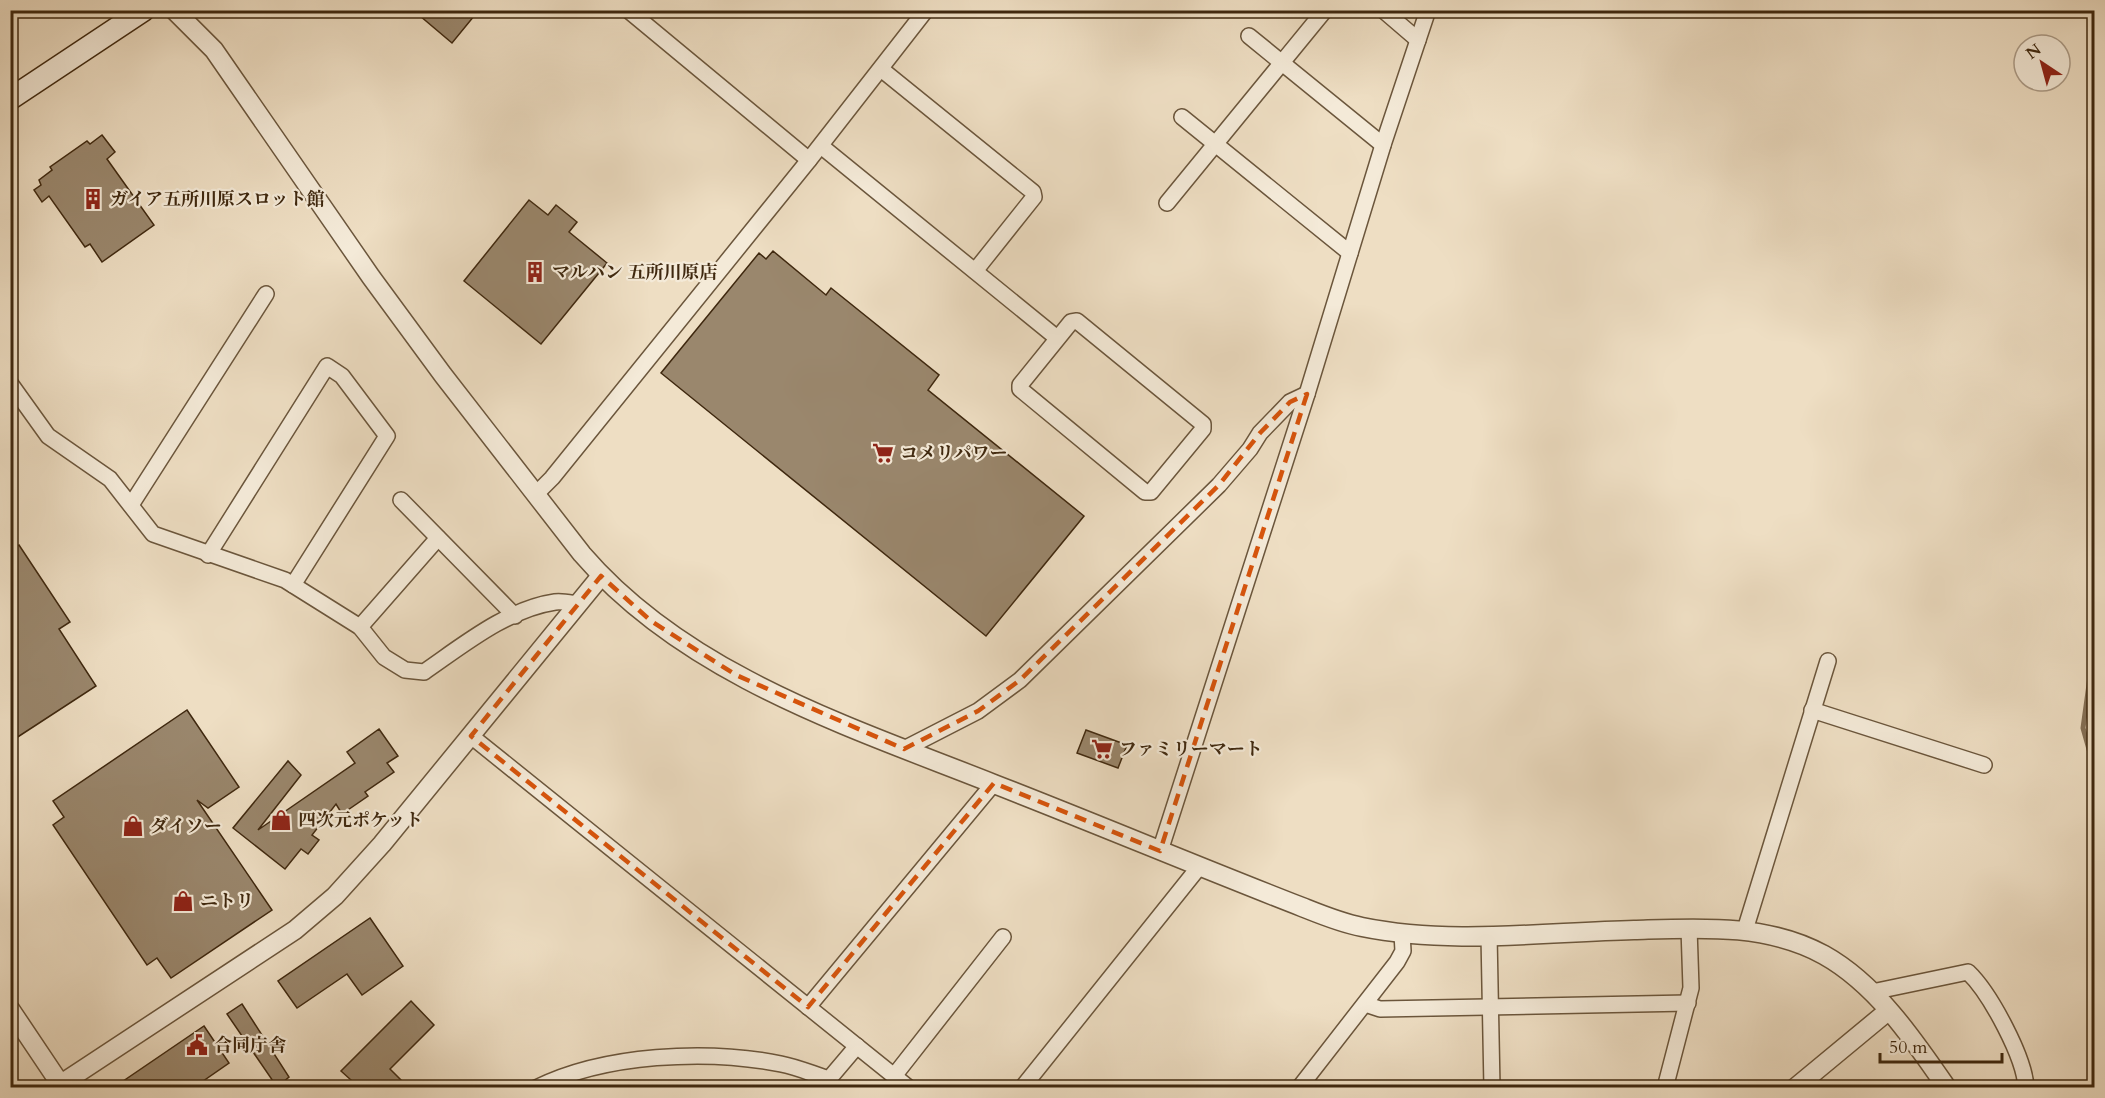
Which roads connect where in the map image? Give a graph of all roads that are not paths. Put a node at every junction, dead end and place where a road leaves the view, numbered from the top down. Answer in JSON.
{"nodes":[{"id":1,"x":144,"y":10,"type":"edge"},
{"id":2,"x":174,"y":10,"type":"edge"},
{"id":3,"x":628,"y":10,"type":"edge"},
{"id":4,"x":926,"y":10,"type":"edge"},
{"id":5,"x":1325,"y":10,"type":"edge"},
{"id":6,"x":1383,"y":10,"type":"edge"},
{"id":7,"x":1428,"y":10,"type":"edge"},
{"id":8,"x":1249,"y":36,"type":"dead end"},
{"id":9,"x":1418,"y":40,"type":"junction"},
{"id":10,"x":1281,"y":62,"type":"junction"},
{"id":11,"x":881,"y":69,"type":"junction"},
{"id":12,"x":10,"y":99,"type":"edge"},
{"id":13,"x":1182,"y":117,"type":"dead end"},
{"id":14,"x":1215,"y":144,"type":"junction"},
{"id":15,"x":821,"y":146,"type":"junction"},
{"id":16,"x":1383,"y":146,"type":"junction"},
{"id":17,"x":809,"y":160,"type":"junction"},
{"id":18,"x":1167,"y":203,"type":"dead end"},
{"id":19,"x":1350,"y":253,"type":"junction"},
{"id":20,"x":975,"y":271,"type":"junction"},
{"id":21,"x":266,"y":294,"type":"dead end"},
{"id":22,"x":1057,"y":338,"type":"junction"},
{"id":23,"x":10,"y":382,"type":"edge"},
{"id":24,"x":1307,"y":394,"type":"junction"},
{"id":25,"x":535,"y":495,"type":"junction"},
{"id":26,"x":401,"y":500,"type":"dead end"},
{"id":27,"x":131,"y":505,"type":"junction"},
{"id":28,"x":438,"y":537,"type":"junction"},
{"id":29,"x":208,"y":555,"type":"junction"},
{"id":30,"x":601,"y":576,"type":"junction"},
{"id":31,"x":293,"y":585,"type":"junction"},
{"id":32,"x":578,"y":604,"type":"junction"},
{"id":33,"x":515,"y":616,"type":"junction"},
{"id":34,"x":360,"y":627,"type":"junction"},
{"id":35,"x":1828,"y":661,"type":"dead end"},
{"id":36,"x":1812,"y":710,"type":"junction"},
{"id":37,"x":471,"y":736,"type":"junction"},
{"id":38,"x":904,"y":749,"type":"junction"},
{"id":39,"x":1984,"y":765,"type":"dead end"},
{"id":40,"x":994,"y":783,"type":"junction"},
{"id":41,"x":1160,"y":851,"type":"junction"},
{"id":42,"x":1199,"y":867,"type":"junction"},
{"id":43,"x":1689,"y":928,"type":"junction"},
{"id":44,"x":1745,"y":930,"type":"junction"},
{"id":45,"x":1402,"y":933,"type":"junction"},
{"id":46,"x":1489,"y":935,"type":"junction"},
{"id":47,"x":1003,"y":937,"type":"dead end"},
{"id":48,"x":1872,"y":992,"type":"junction"},
{"id":49,"x":1688,"y":1003,"type":"junction"},
{"id":50,"x":1365,"y":1004,"type":"junction"},
{"id":51,"x":1491,"y":1006,"type":"junction"},
{"id":52,"x":808,"y":1007,"type":"junction"},
{"id":53,"x":10,"y":1009,"type":"edge"},
{"id":54,"x":1888,"y":1011,"type":"junction"},
{"id":55,"x":857,"y":1046,"type":"junction"},
{"id":56,"x":894,"y":1076,"type":"junction"},
{"id":57,"x":60,"y":1086,"type":"edge"},
{"id":58,"x":536,"y":1088,"type":"edge"},
{"id":59,"x":909,"y":1088,"type":"edge"},
{"id":60,"x":1022,"y":1088,"type":"edge"},
{"id":61,"x":1299,"y":1088,"type":"edge"},
{"id":62,"x":1492,"y":1088,"type":"edge"},
{"id":63,"x":1665,"y":1088,"type":"edge"},
{"id":64,"x":1796,"y":1088,"type":"edge"},
{"id":65,"x":1947,"y":1088,"type":"edge"},
{"id":66,"x":2026,"y":1088,"type":"edge"}],
"edges":[{"from":1,"to":12,"type":"main road"},
{"from":2,"to":25,"type":"street"},
{"from":3,"to":17,"type":"street"},
{"from":4,"to":11,"type":"street"},
{"from":5,"to":10,"type":"street"},
{"from":6,"to":9,"type":"street"},
{"from":7,"to":9,"type":"street"},
{"from":8,"to":10,"type":"street"},
{"from":9,"to":16,"type":"street"},
{"from":10,"to":14,"type":"street"},
{"from":10,"to":16,"type":"street"},
{"from":11,"to":15,"type":"street"},
{"from":11,"to":20,"type":"street"},
{"from":13,"to":14,"type":"street"},
{"from":14,"to":18,"type":"street"},
{"from":14,"to":19,"type":"street"},
{"from":15,"to":17,"type":"street"},
{"from":15,"to":20,"type":"street"},
{"from":16,"to":19,"type":"street"},
{"from":17,"to":25,"type":"street"},
{"from":19,"to":24,"type":"street"},
{"from":20,"to":22,"type":"street"},
{"from":21,"to":27,"type":"street"},
{"from":22,"to":22,"type":"street"},
{"from":23,"to":27,"type":"street"},
{"from":24,"to":38,"type":"street"},
{"from":24,"to":41,"type":"street"},
{"from":25,"to":30,"type":"street"},
{"from":26,"to":28,"type":"street"},
{"from":27,"to":29,"type":"street"},
{"from":28,"to":33,"type":"street"},
{"from":28,"to":34,"type":"street"},
{"from":29,"to":31,"type":"street"},
{"from":29,"to":31,"type":"street"},
{"from":30,"to":32,"type":"street"},
{"from":30,"to":38,"type":"street"},
{"from":31,"to":34,"type":"street"},
{"from":32,"to":33,"type":"street"},
{"from":32,"to":37,"type":"street"},
{"from":33,"to":34,"type":"street"},
{"from":35,"to":36,"type":"street"},
{"from":36,"to":39,"type":"street"},
{"from":36,"to":44,"type":"street"},
{"from":37,"to":52,"type":"street"},
{"from":37,"to":57,"type":"street"},
{"from":38,"to":40,"type":"street"},
{"from":40,"to":41,"type":"street"},
{"from":40,"to":52,"type":"street"},
{"from":41,"to":42,"type":"street"},
{"from":42,"to":45,"type":"street"},
{"from":42,"to":60,"type":"street"},
{"from":43,"to":44,"type":"street"},
{"from":43,"to":46,"type":"street"},
{"from":43,"to":49,"type":"street"},
{"from":44,"to":48,"type":"street"},
{"from":45,"to":46,"type":"street"},
{"from":45,"to":50,"type":"street"},
{"from":46,"to":51,"type":"street"},
{"from":47,"to":56,"type":"street"},
{"from":48,"to":54,"type":"street"},
{"from":48,"to":66,"type":"street"},
{"from":49,"to":51,"type":"street"},
{"from":49,"to":63,"type":"street"},
{"from":50,"to":51,"type":"street"},
{"from":50,"to":61,"type":"street"},
{"from":51,"to":62,"type":"street"},
{"from":52,"to":55,"type":"street"},
{"from":53,"to":57,"type":"street"},
{"from":54,"to":64,"type":"street"},
{"from":54,"to":65,"type":"street"},
{"from":55,"to":56,"type":"street"},
{"from":55,"to":58,"type":"street"},
{"from":56,"to":59,"type":"street"}]}
